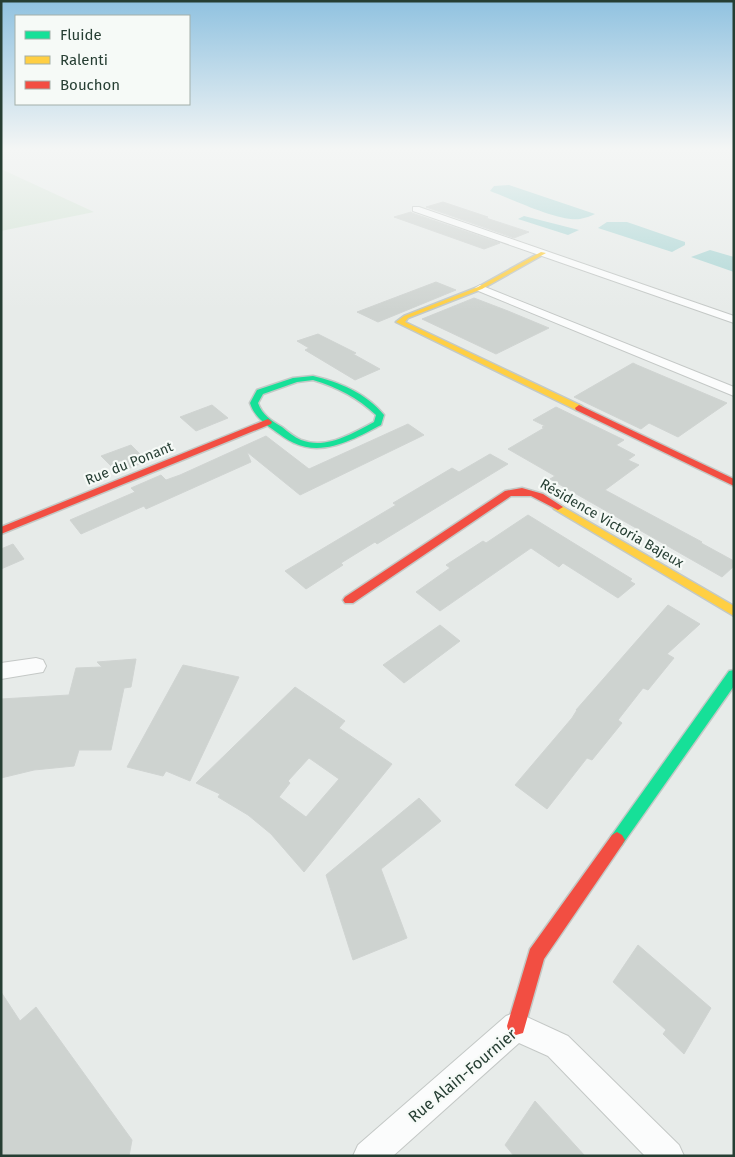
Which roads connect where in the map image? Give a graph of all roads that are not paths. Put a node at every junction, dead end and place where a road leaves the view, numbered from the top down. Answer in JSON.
{"nodes":[{"id":1,"x":416,"y":209,"type":"dead end"},
{"id":2,"x":543,"y":253,"type":"junction"},
{"id":3,"x":480,"y":288,"type":"junction"},
{"id":4,"x":734,"y":320,"type":"edge"},
{"id":5,"x":734,"y":392,"type":"edge"},
{"id":6,"x":268,"y":422,"type":"junction"},
{"id":7,"x":734,"y":483,"type":"edge"},
{"id":8,"x":1,"y":531,"type":"edge"},
{"id":9,"x":349,"y":600,"type":"dead end"},
{"id":10,"x":734,"y":612,"type":"edge"},
{"id":11,"x":36,"y":666,"type":"dead end"},
{"id":12,"x":1,"y":671,"type":"edge"},
{"id":13,"x":734,"y":676,"type":"edge"},
{"id":14,"x":516,"y":1026,"type":"junction"},
{"id":15,"x":368,"y":1156,"type":"edge"},
{"id":16,"x":668,"y":1156,"type":"edge"}],
"edges":[{"from":1,"to":2,"type":"street"},
{"from":2,"to":3,"type":"street"},
{"from":2,"to":4,"type":"street"},
{"from":3,"to":5,"type":"street"},
{"from":3,"to":7,"type":"street"},
{"from":6,"to":6,"type":"street"},
{"from":6,"to":8,"type":"street","name":"Rue du Ponant"},
{"from":9,"to":10,"type":"street","name":"Résidence Victoria Bajeux"},
{"from":11,"to":12,"type":"street"},
{"from":13,"to":14,"type":"street"},
{"from":14,"to":15,"type":"street","name":"Rue Alain-Fournier"},
{"from":14,"to":16,"type":"street","name":"Rue Alain-Fournier"}]}
